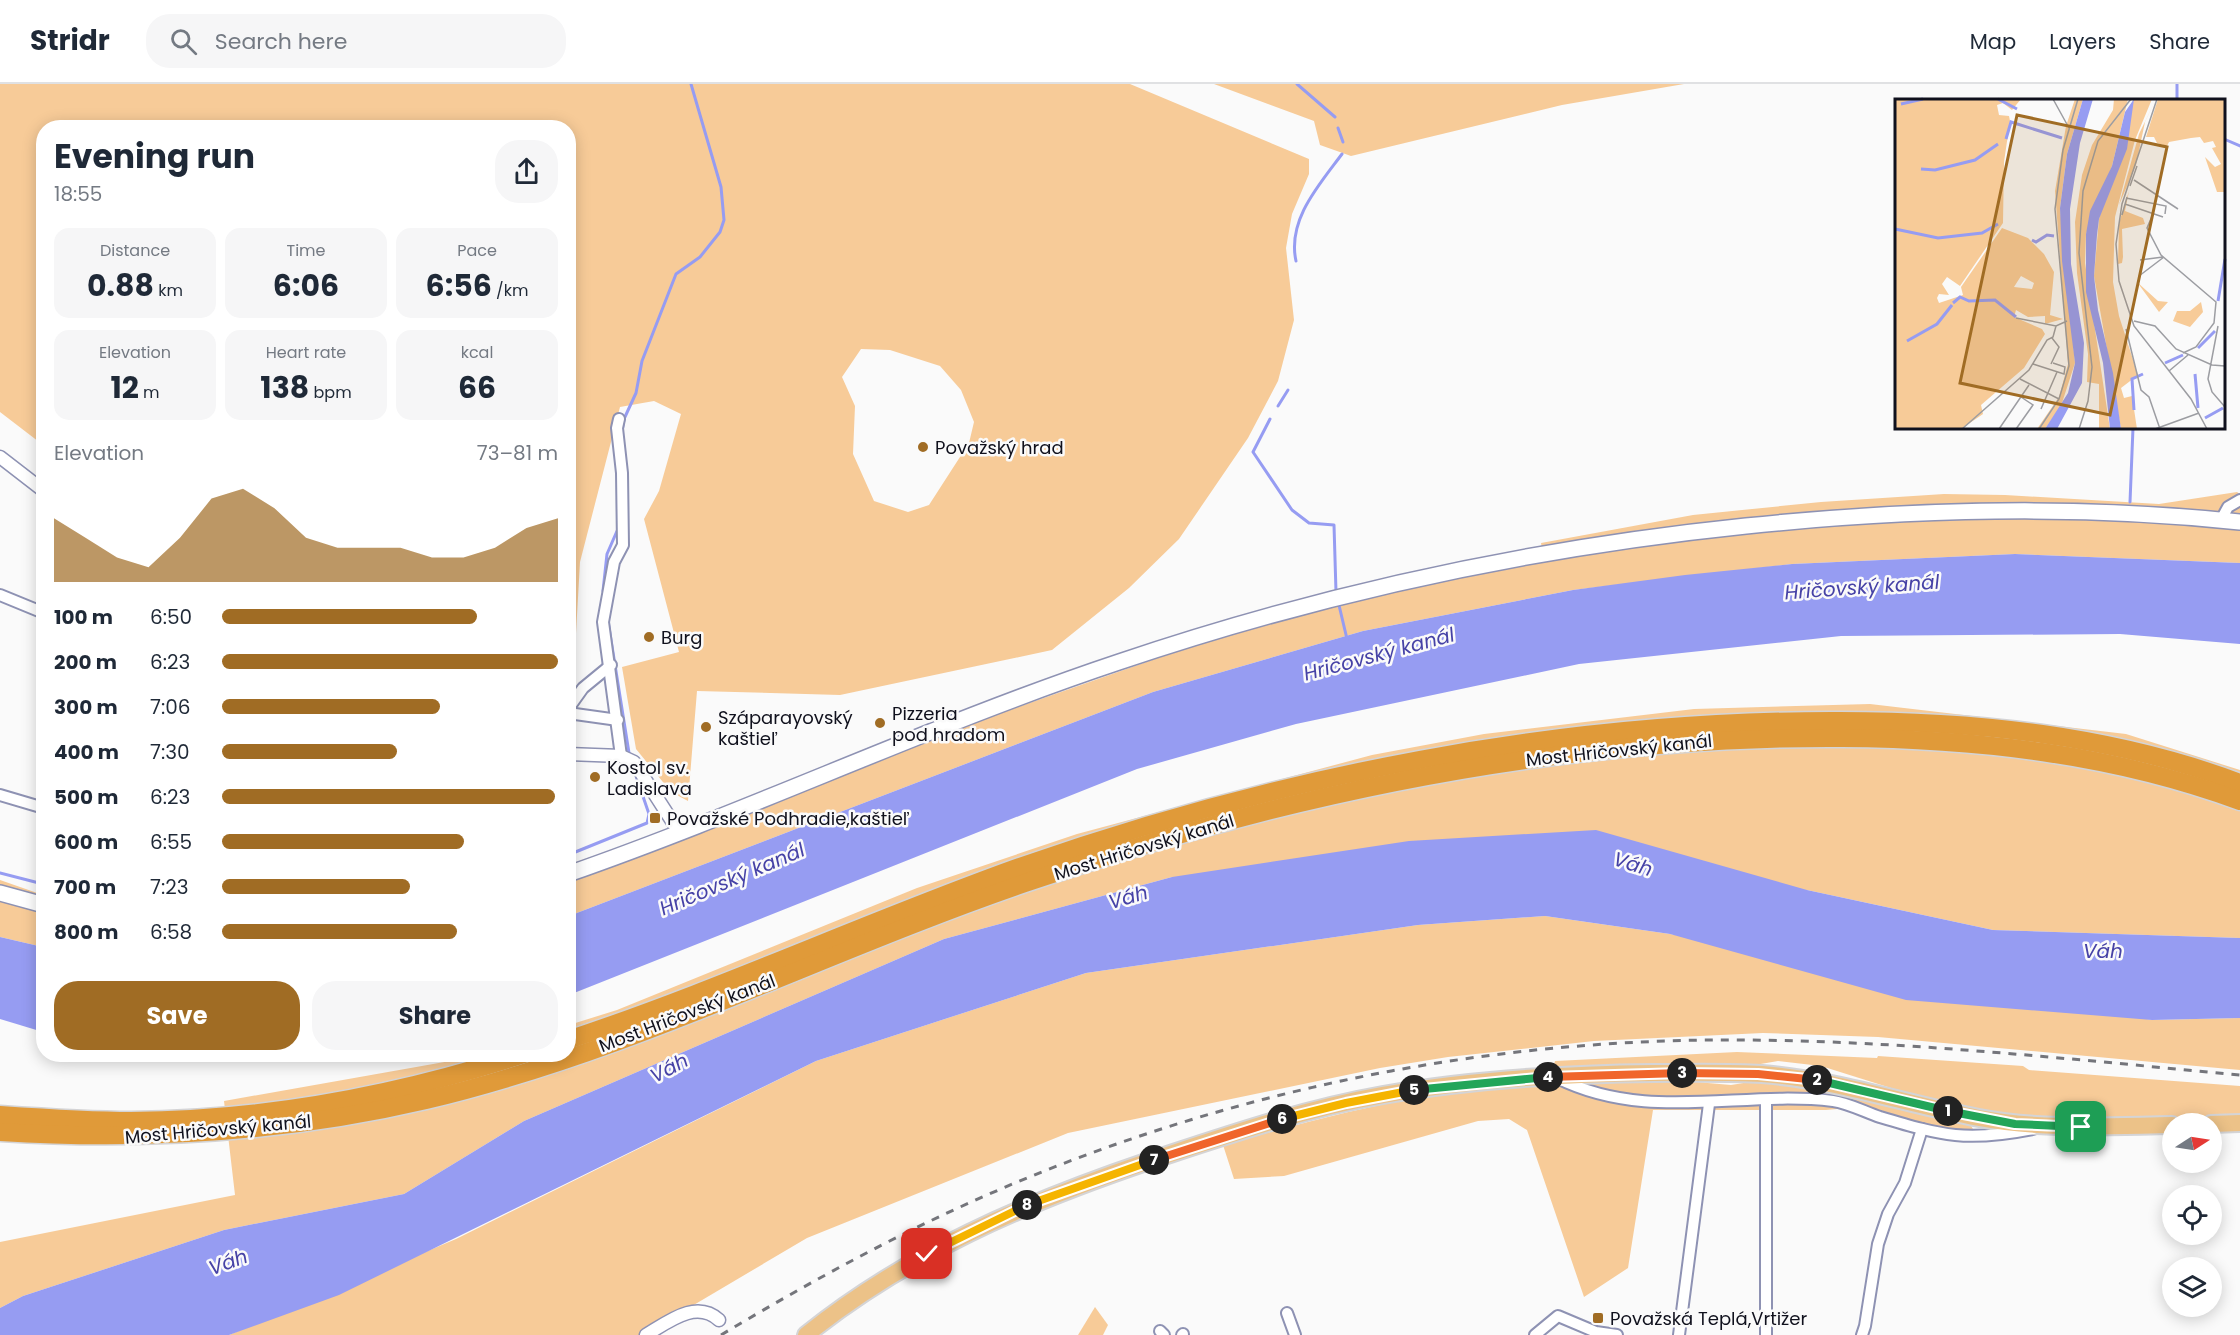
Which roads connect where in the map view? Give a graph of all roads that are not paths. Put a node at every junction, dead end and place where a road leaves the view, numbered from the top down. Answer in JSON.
{"nodes":[{"id":1,"x":619,"y":419,"type":"dead end"},
{"id":2,"x":0,"y":457,"type":"edge"},
{"id":3,"x":36,"y":485,"type":"edge"},
{"id":4,"x":2240,"y":500,"type":"edge"},
{"id":5,"x":2221,"y":520,"type":"junction"},
{"id":6,"x":2240,"y":522,"type":"edge"},
{"id":7,"x":0,"y":595,"type":"edge"},
{"id":8,"x":36,"y":610,"type":"edge"},
{"id":9,"x":608,"y":667,"type":"junction"},
{"id":10,"x":576,"y":699,"type":"edge"},
{"id":11,"x":576,"y":712,"type":"edge"},
{"id":12,"x":618,"y":720,"type":"junction"},
{"id":13,"x":576,"y":754,"type":"edge"},
{"id":14,"x":621,"y":756,"type":"junction"},
{"id":15,"x":2240,"y":783,"type":"edge"},
{"id":16,"x":0,"y":795,"type":"edge"},
{"id":17,"x":2240,"y":801,"type":"edge"},
{"id":18,"x":36,"y":806,"type":"edge"},
{"id":19,"x":679,"y":832,"type":"junction"},
{"id":20,"x":576,"y":871,"type":"edge"},
{"id":21,"x":0,"y":894,"type":"edge"},
{"id":22,"x":36,"y":902,"type":"edge"},
{"id":23,"x":576,"y":1037,"type":"edge"},
{"id":24,"x":576,"y":1053,"type":"edge"},
{"id":25,"x":497,"y":1062,"type":"edge"},
{"id":26,"x":548,"y":1062,"type":"edge"},
{"id":27,"x":1554,"y":1076,"type":"junction"},
{"id":28,"x":1766,"y":1100,"type":"junction"},
{"id":29,"x":1709,"y":1104,"type":"junction"},
{"id":30,"x":0,"y":1115,"type":"edge"},
{"id":31,"x":2240,"y":1123,"type":"edge"},
{"id":32,"x":2222,"y":1124,"type":"edge"},
{"id":33,"x":2162,"y":1125,"type":"edge"},
{"id":34,"x":2049,"y":1126,"type":"junction"},
{"id":35,"x":75,"y":1128,"type":"junction"},
{"id":36,"x":1922,"y":1129,"type":"junction"},
{"id":37,"x":0,"y":1132,"type":"edge"},
{"id":38,"x":1286,"y":1318,"type":"dead end"},
{"id":39,"x":719,"y":1320,"type":"dead end"},
{"id":40,"x":646,"y":1335,"type":"edge"},
{"id":41,"x":806,"y":1335,"type":"edge"},
{"id":42,"x":1295,"y":1335,"type":"edge"},
{"id":43,"x":1535,"y":1335,"type":"edge"},
{"id":44,"x":1617,"y":1335,"type":"edge"},
{"id":45,"x":1679,"y":1335,"type":"edge"},
{"id":46,"x":1766,"y":1335,"type":"edge"},
{"id":47,"x":1862,"y":1335,"type":"edge"}],
"edges":[{"from":1,"to":9,"type":"street"},
{"from":2,"to":3,"type":"street"},
{"from":4,"to":5,"type":"street"},
{"from":5,"to":6,"type":"main road"},
{"from":5,"to":19,"type":"main road"},
{"from":7,"to":8,"type":"street"},
{"from":9,"to":10,"type":"street"},
{"from":9,"to":12,"type":"street"},
{"from":11,"to":12,"type":"street"},
{"from":12,"to":14,"type":"street"},
{"from":13,"to":14,"type":"street"},
{"from":14,"to":19,"type":"street"},
{"from":15,"to":23,"type":"highway","name":"Most Hričovský kanál"},
{"from":16,"to":18,"type":"street"},
{"from":17,"to":24,"type":"highway","name":"Most Hričovský kanál"},
{"from":19,"to":20,"type":"main road"},
{"from":21,"to":22,"type":"main road"},
{"from":25,"to":35,"type":"highway","name":"Most Hričovský kanál"},
{"from":26,"to":35,"type":"highway","name":"Most Hričovský kanál"},
{"from":27,"to":29,"type":"street"},
{"from":27,"to":34,"type":"main road"},
{"from":27,"to":41,"type":"main road"},
{"from":28,"to":29,"type":"street"},
{"from":28,"to":36,"type":"street"},
{"from":28,"to":46,"type":"street"},
{"from":29,"to":45,"type":"street"},
{"from":30,"to":35,"type":"highway"},
{"from":31,"to":32,"type":"main road"},
{"from":33,"to":34,"type":"main road"},
{"from":34,"to":36,"type":"street"},
{"from":35,"to":37,"type":"highway"},
{"from":36,"to":47,"type":"street"},
{"from":38,"to":42,"type":"street"},
{"from":39,"to":40,"type":"street"},
{"from":43,"to":44,"type":"street"}]}
